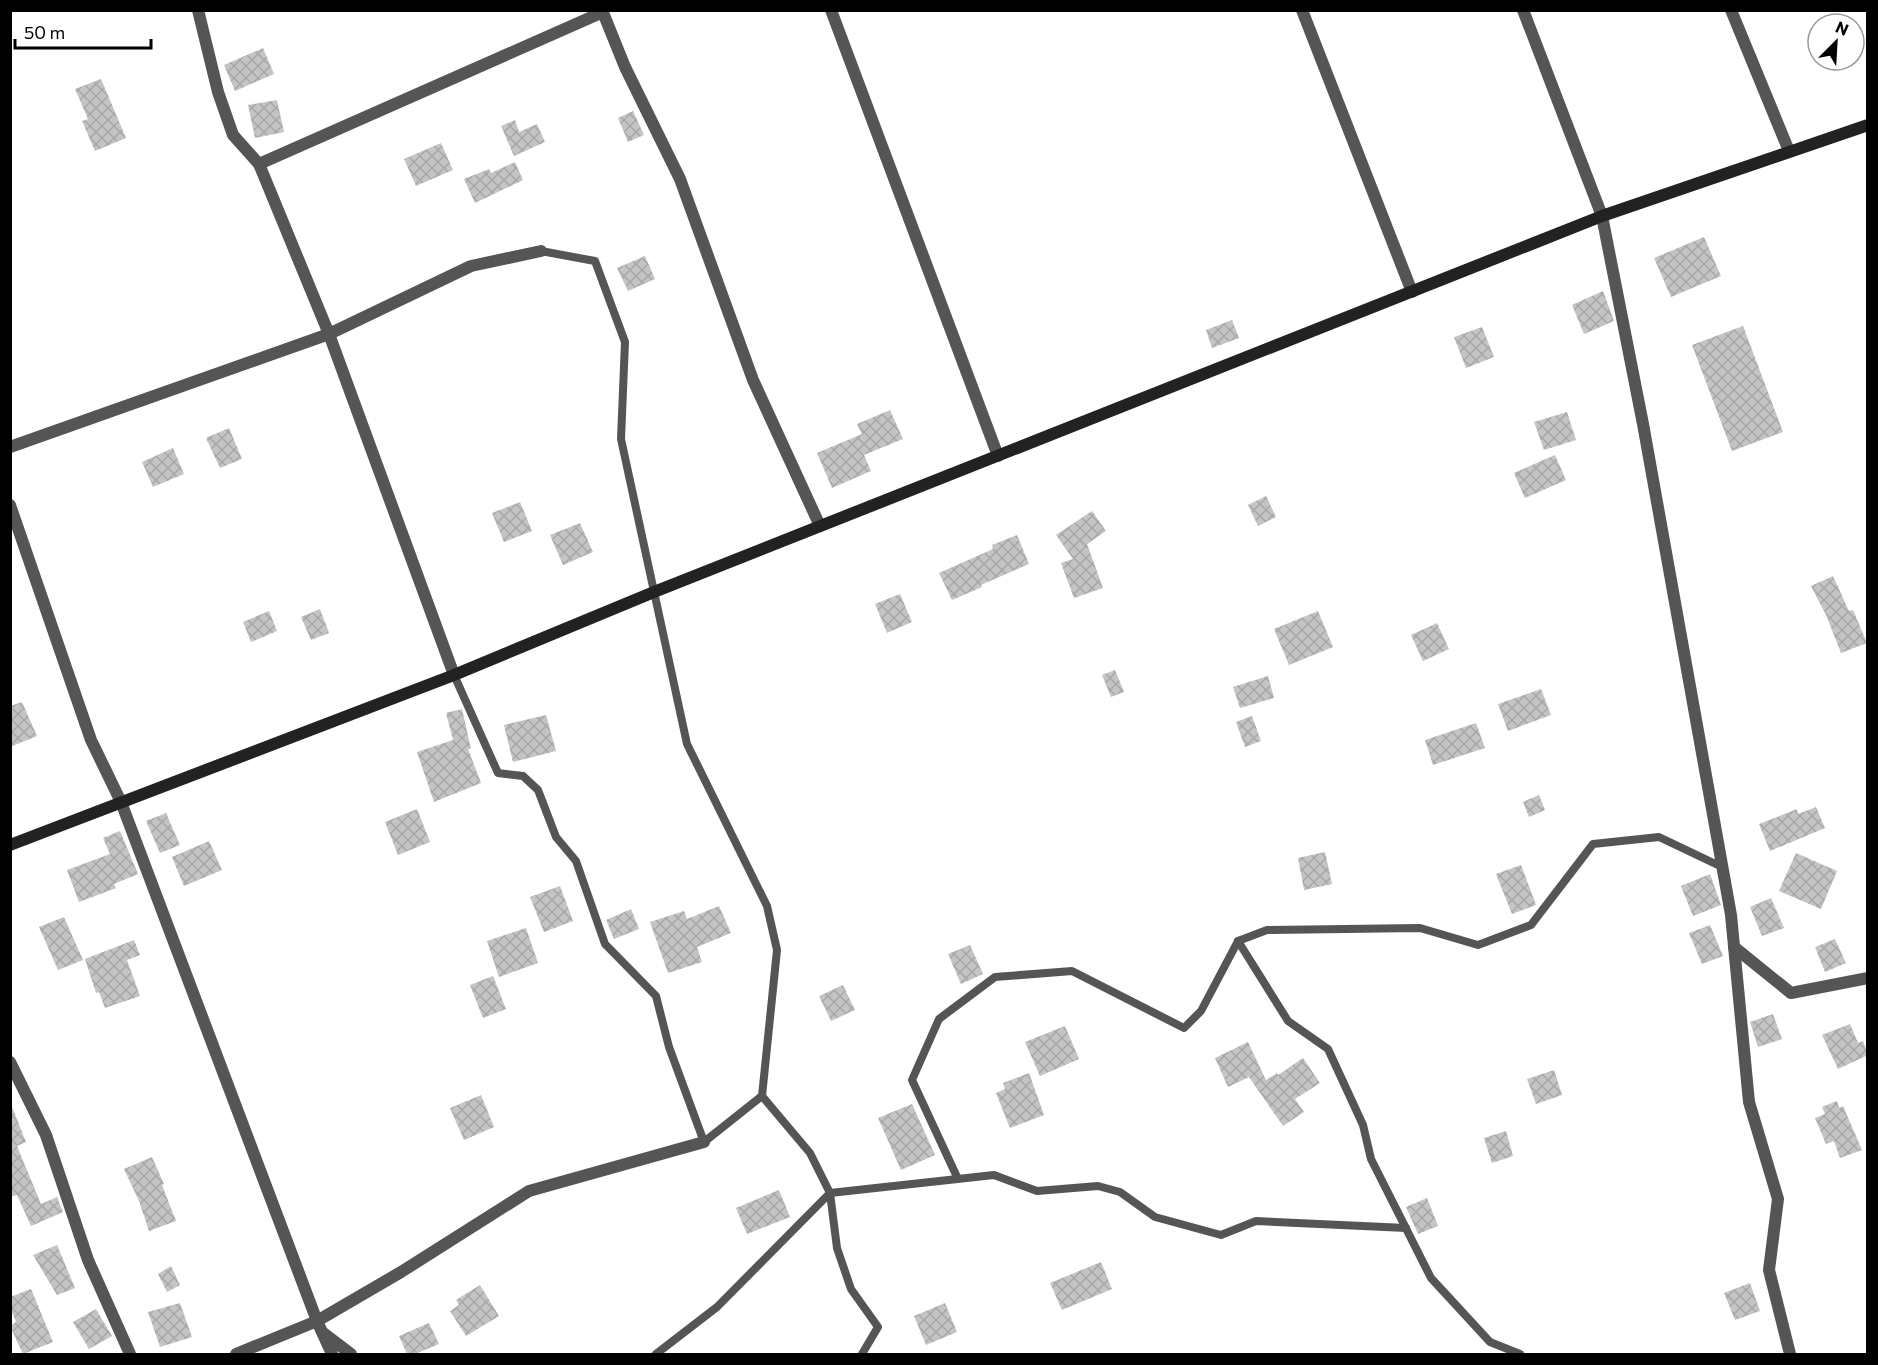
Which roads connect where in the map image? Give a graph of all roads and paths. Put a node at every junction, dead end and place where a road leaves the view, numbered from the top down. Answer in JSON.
{"nodes":[{"id":1,"x":198,"y":10,"type":"edge"},
{"id":2,"x":831,"y":10,"type":"edge"},
{"id":3,"x":1302,"y":10,"type":"edge"},
{"id":4,"x":1523,"y":10,"type":"edge"},
{"id":5,"x":1731,"y":10,"type":"edge"},
{"id":6,"x":603,"y":11,"type":"edge"},
{"id":7,"x":1868,"y":125,"type":"edge"},
{"id":8,"x":1789,"y":152,"type":"junction"},
{"id":9,"x":259,"y":164,"type":"junction"},
{"id":10,"x":1602,"y":216,"type":"junction"},
{"id":11,"x":541,"y":251,"type":"joint"},
{"id":12,"x":1412,"y":292,"type":"junction"},
{"id":13,"x":328,"y":334,"type":"junction"},
{"id":14,"x":10,"y":447,"type":"edge"},
{"id":15,"x":998,"y":456,"type":"junction"},
{"id":16,"x":10,"y":505,"type":"edge"},
{"id":17,"x":820,"y":526,"type":"junction"},
{"id":18,"x":654,"y":592,"type":"junction"},
{"id":19,"x":453,"y":675,"type":"junction"},
{"id":20,"x":121,"y":802,"type":"junction"},
{"id":21,"x":10,"y":845,"type":"edge"},
{"id":22,"x":1722,"y":867,"type":"junction"},
{"id":23,"x":1238,"y":941,"type":"junction"},
{"id":24,"x":1734,"y":947,"type":"junction"},
{"id":25,"x":1868,"y":978,"type":"edge"},
{"id":26,"x":10,"y":1062,"type":"edge"},
{"id":27,"x":762,"y":1096,"type":"junction"},
{"id":28,"x":704,"y":1142,"type":"junction"},
{"id":29,"x":957,"y":1177,"type":"junction"},
{"id":30,"x":830,"y":1193,"type":"junction"},
{"id":31,"x":1406,"y":1228,"type":"junction"},
{"id":32,"x":319,"y":1326,"type":"junction"},
{"id":33,"x":130,"y":1354,"type":"edge"},
{"id":34,"x":236,"y":1354,"type":"edge"},
{"id":35,"x":332,"y":1354,"type":"edge"},
{"id":36,"x":351,"y":1354,"type":"edge"},
{"id":37,"x":656,"y":1354,"type":"edge"},
{"id":38,"x":862,"y":1354,"type":"edge"},
{"id":39,"x":1520,"y":1354,"type":"edge"},
{"id":40,"x":1790,"y":1354,"type":"edge"}],
"edges":[{"from":1,"to":9,"type":"street"},
{"from":2,"to":15,"type":"street"},
{"from":3,"to":12,"type":"street"},
{"from":4,"to":10,"type":"street"},
{"from":5,"to":8,"type":"street"},
{"from":6,"to":9,"type":"street"},
{"from":6,"to":17,"type":"street"},
{"from":7,"to":8,"type":"street"},
{"from":8,"to":10,"type":"street"},
{"from":9,"to":13,"type":"street"},
{"from":10,"to":12,"type":"street"},
{"from":10,"to":22,"type":"street"},
{"from":11,"to":13,"type":"street"},
{"from":11,"to":18,"type":"lane"},
{"from":12,"to":15,"type":"street"},
{"from":13,"to":14,"type":"street"},
{"from":13,"to":19,"type":"street"},
{"from":15,"to":17,"type":"street"},
{"from":16,"to":20,"type":"street"},
{"from":17,"to":18,"type":"street"},
{"from":18,"to":19,"type":"street"},
{"from":18,"to":27,"type":"lane"},
{"from":19,"to":20,"type":"street"},
{"from":19,"to":28,"type":"lane"},
{"from":20,"to":21,"type":"street"},
{"from":20,"to":32,"type":"street"},
{"from":22,"to":23,"type":"lane"},
{"from":22,"to":24,"type":"street"},
{"from":23,"to":29,"type":"lane"},
{"from":23,"to":31,"type":"lane"},
{"from":24,"to":25,"type":"street"},
{"from":24,"to":40,"type":"street"},
{"from":26,"to":33,"type":"street"},
{"from":27,"to":28,"type":"lane"},
{"from":27,"to":30,"type":"lane"},
{"from":28,"to":32,"type":"street"},
{"from":29,"to":30,"type":"lane"},
{"from":29,"to":31,"type":"lane"},
{"from":30,"to":37,"type":"lane"},
{"from":30,"to":38,"type":"lane"},
{"from":31,"to":39,"type":"lane"},
{"from":32,"to":34,"type":"street"},
{"from":32,"to":35,"type":"street"},
{"from":32,"to":36,"type":"street"}]}
